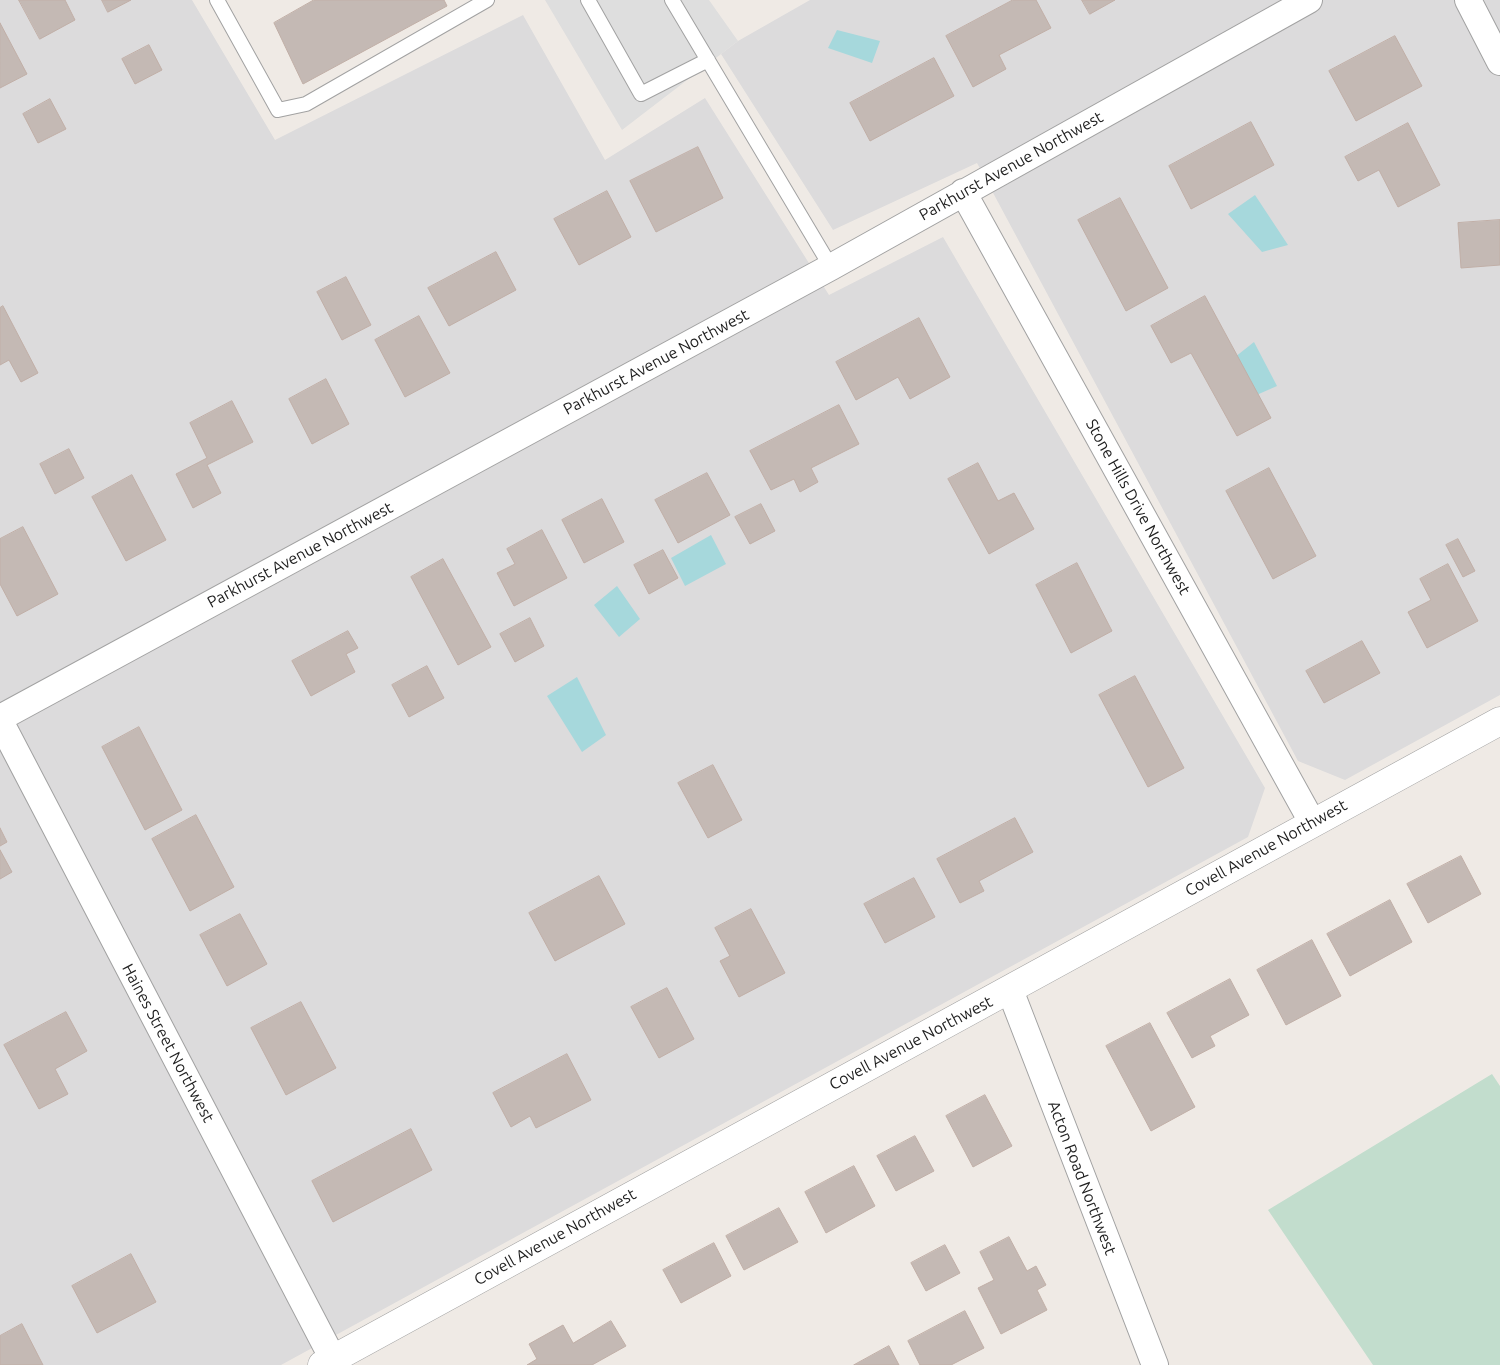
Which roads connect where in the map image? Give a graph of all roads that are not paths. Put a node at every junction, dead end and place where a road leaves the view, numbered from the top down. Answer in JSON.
{"nodes":[{"id":1,"x":218,"y":0,"type":"edge"},
{"id":2,"x":487,"y":0,"type":"edge"},
{"id":3,"x":588,"y":0,"type":"edge"},
{"id":4,"x":672,"y":0,"type":"edge"},
{"id":5,"x":1309,"y":0,"type":"edge"},
{"id":6,"x":1468,"y":0,"type":"edge"},
{"id":7,"x":708,"y":60,"type":"junction"},
{"id":8,"x":1500,"y":62,"type":"edge"},
{"id":9,"x":963,"y":192,"type":"junction"},
{"id":10,"x":831,"y":267,"type":"junction"},
{"id":11,"x":0,"y":719,"type":"edge"},
{"id":12,"x":1500,"y":721,"type":"edge"},
{"id":13,"x":1312,"y":822,"type":"junction"},
{"id":14,"x":1010,"y":990,"type":"junction"},
{"id":15,"x":330,"y":1363,"type":"edge"},
{"id":16,"x":1152,"y":1364,"type":"edge"}],
"edges":[{"from":1,"to":2,"type":"lane"},
{"from":3,"to":7,"type":"lane"},
{"from":4,"to":7,"type":"lane"},
{"from":5,"to":9,"type":"street","name":"Parkhurst Avenue Northwest"},
{"from":6,"to":8,"type":"street"},
{"from":7,"to":10,"type":"lane"},
{"from":9,"to":10,"type":"street","name":"Parkhurst Avenue Northwest"},
{"from":9,"to":13,"type":"street","name":"Stone Hills Drive Northwest"},
{"from":10,"to":11,"type":"street","name":"Parkhurst Avenue Northwest"},
{"from":11,"to":15,"type":"street","name":"Haines Street Northwest"},
{"from":12,"to":13,"type":"street","name":"Covell Avenue Northwest"},
{"from":13,"to":14,"type":"street","name":"Covell Avenue Northwest"},
{"from":14,"to":15,"type":"street","name":"Covell Avenue Northwest"},
{"from":14,"to":16,"type":"street","name":"Acton Road Northwest"}]}
